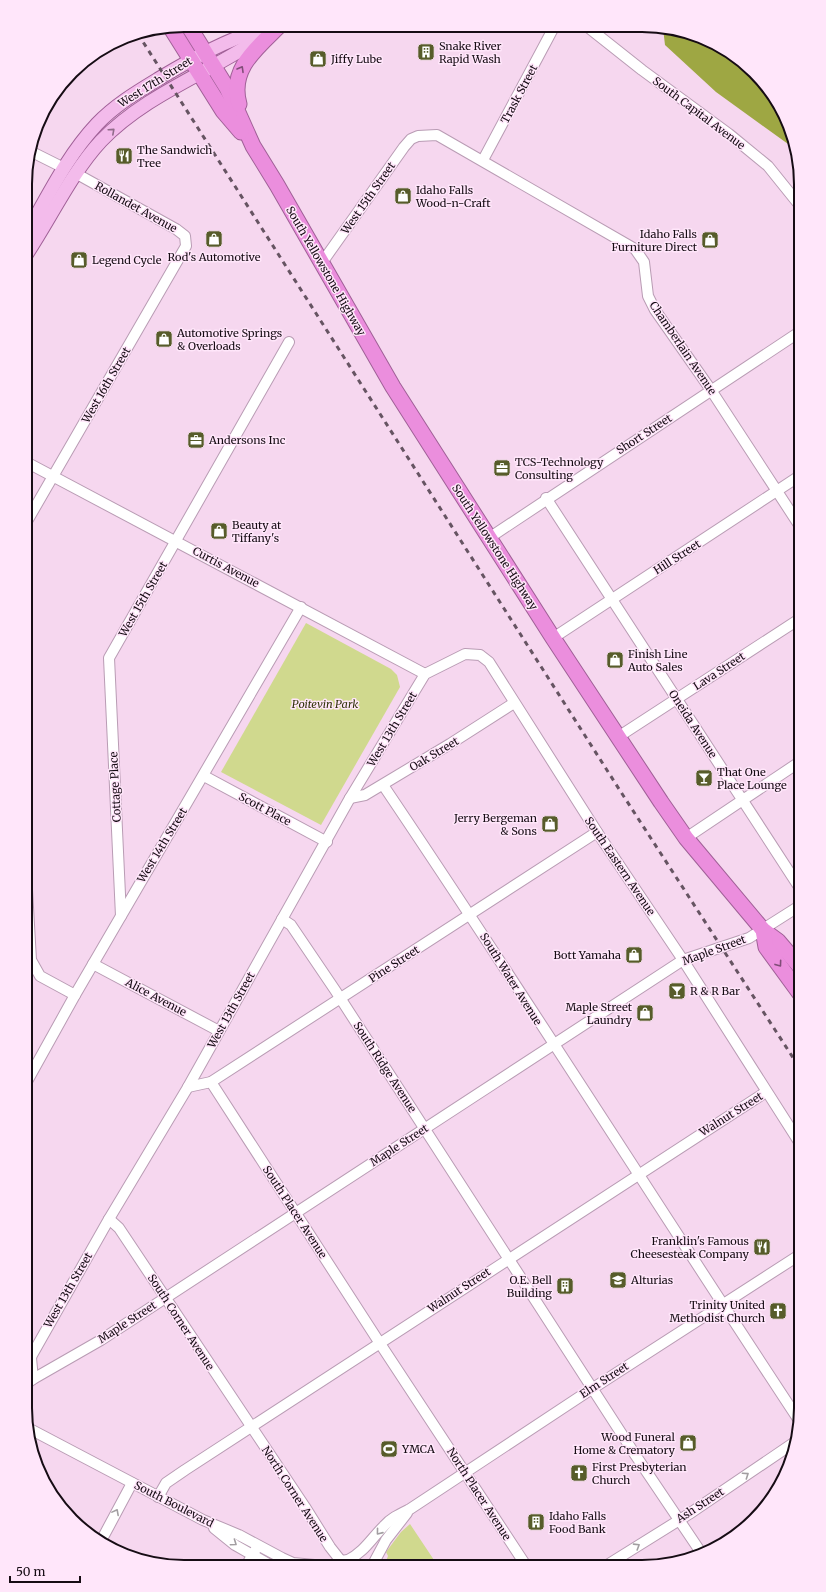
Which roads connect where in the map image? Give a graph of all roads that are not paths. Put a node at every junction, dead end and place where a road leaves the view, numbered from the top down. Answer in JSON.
{"nodes":[{"id":1,"x":173,"y":32,"type":"edge"},
{"id":2,"x":192,"y":32,"type":"edge"},
{"id":3,"x":253,"y":32,"type":"edge"},
{"id":4,"x":269,"y":32,"type":"edge"},
{"id":5,"x":273,"y":32,"type":"edge"},
{"id":6,"x":551,"y":32,"type":"edge"},
{"id":7,"x":595,"y":32,"type":"edge"},
{"id":8,"x":205,"y":52,"type":"junction"},
{"id":9,"x":190,"y":60,"type":"junction"},
{"id":10,"x":212,"y":66,"type":"junction"},
{"id":11,"x":199,"y":73,"type":"junction"},
{"id":12,"x":100,"y":122,"type":"junction"},
{"id":13,"x":418,"y":136,"type":"joint"},
{"id":14,"x":253,"y":146,"type":"junction"},
{"id":15,"x":35,"y":154,"type":"edge"},
{"id":16,"x":483,"y":160,"type":"junction"},
{"id":17,"x":64,"y":168,"type":"junction"},
{"id":18,"x":77,"y":174,"type":"junction"},
{"id":19,"x":794,"y":198,"type":"edge"},
{"id":20,"x":32,"y":237,"type":"edge"},
{"id":21,"x":32,"y":237,"type":"edge"},
{"id":22,"x":186,"y":246,"type":"joint"},
{"id":23,"x":319,"y":262,"type":"junction"},
{"id":24,"x":794,"y":337,"type":"edge"},
{"id":25,"x":289,"y":342,"type":"dead end"},
{"id":26,"x":711,"y":390,"type":"junction"},
{"id":27,"x":32,"y":465,"type":"edge"},
{"id":28,"x":54,"y":476,"type":"junction"},
{"id":29,"x":794,"y":480,"type":"edge"},
{"id":30,"x":778,"y":491,"type":"junction"},
{"id":31,"x":546,"y":498,"type":"junction"},
{"id":32,"x":32,"y":513,"type":"edge"},
{"id":33,"x":794,"y":517,"type":"edge"},
{"id":34,"x":489,"y":538,"type":"junction"},
{"id":35,"x":177,"y":541,"type":"junction"},
{"id":36,"x":613,"y":599,"type":"junction"},
{"id":37,"x":301,"y":607,"type":"junction"},
{"id":38,"x":794,"y":623,"type":"edge"},
{"id":39,"x":553,"y":638,"type":"junction"},
{"id":40,"x":109,"y":658,"type":"joint"},
{"id":41,"x":425,"y":674,"type":"junction"},
{"id":42,"x":677,"y":698,"type":"junction"},
{"id":43,"x":514,"y":703,"type":"junction"},
{"id":44,"x":618,"y":738,"type":"junction"},
{"id":45,"x":794,"y":766,"type":"edge"},
{"id":46,"x":204,"y":776,"type":"junction"},
{"id":47,"x":383,"y":784,"type":"junction"},
{"id":48,"x":350,"y":798,"type":"junction"},
{"id":49,"x":742,"y":800,"type":"junction"},
{"id":50,"x":597,"y":832,"type":"junction"},
{"id":51,"x":686,"y":838,"type":"junction"},
{"id":52,"x":327,"y":842,"type":"junction"},
{"id":53,"x":794,"y":879,"type":"edge"},
{"id":54,"x":794,"y":910,"type":"edge"},
{"id":55,"x":471,"y":915,"type":"junction"},
{"id":56,"x":121,"y":916,"type":"junction"},
{"id":57,"x":282,"y":918,"type":"junction"},
{"id":58,"x":767,"y":928,"type":"junction"},
{"id":59,"x":683,"y":960,"type":"junction"},
{"id":60,"x":794,"y":960,"type":"edge"},
{"id":61,"x":32,"y":963,"type":"edge"},
{"id":62,"x":94,"y":964,"type":"junction"},
{"id":63,"x":794,"y":985,"type":"edge"},
{"id":64,"x":75,"y":995,"type":"junction"},
{"id":65,"x":341,"y":999,"type":"junction"},
{"id":66,"x":219,"y":1031,"type":"junction"},
{"id":67,"x":553,"y":1045,"type":"junction"},
{"id":68,"x":32,"y":1072,"type":"edge"},
{"id":69,"x":211,"y":1082,"type":"junction"},
{"id":70,"x":188,"y":1087,"type":"junction"},
{"id":71,"x":766,"y":1092,"type":"junction"},
{"id":72,"x":424,"y":1128,"type":"junction"},
{"id":73,"x":794,"y":1134,"type":"edge"},
{"id":74,"x":639,"y":1174,"type":"junction"},
{"id":75,"x":294,"y":1213,"type":"junction"},
{"id":76,"x":109,"y":1219,"type":"junction"},
{"id":77,"x":509,"y":1258,"type":"junction"},
{"id":78,"x":794,"y":1258,"type":"edge"},
{"id":79,"x":166,"y":1297,"type":"junction"},
{"id":80,"x":722,"y":1303,"type":"junction"},
{"id":81,"x":379,"y":1342,"type":"junction"},
{"id":82,"x":32,"y":1355,"type":"edge"},
{"id":83,"x":32,"y":1380,"type":"edge"},
{"id":84,"x":593,"y":1387,"type":"junction"},
{"id":85,"x":794,"y":1413,"type":"edge"},
{"id":86,"x":250,"y":1427,"type":"junction"},
{"id":87,"x":34,"y":1431,"type":"edge"},
{"id":88,"x":789,"y":1446,"type":"edge"},
{"id":89,"x":465,"y":1472,"type":"junction"},
{"id":90,"x":132,"y":1483,"type":"junction"},
{"id":91,"x":158,"y":1497,"type":"junction"},
{"id":92,"x":410,"y":1509,"type":"junction"},
{"id":93,"x":679,"y":1518,"type":"junction"},
{"id":94,"x":203,"y":1520,"type":"junction"},
{"id":95,"x":103,"y":1537,"type":"edge"},
{"id":96,"x":258,"y":1545,"type":"junction"},
{"id":97,"x":699,"y":1549,"type":"edge"},
{"id":98,"x":252,"y":1554,"type":"junction"},
{"id":99,"x":249,"y":1560,"type":"edge"},
{"id":100,"x":262,"y":1560,"type":"edge"},
{"id":101,"x":287,"y":1560,"type":"edge"},
{"id":102,"x":339,"y":1560,"type":"edge"},
{"id":103,"x":343,"y":1560,"type":"edge"},
{"id":104,"x":375,"y":1560,"type":"edge"},
{"id":105,"x":522,"y":1560,"type":"edge"},
{"id":106,"x":615,"y":1560,"type":"edge"}],
"edges":[{"from":1,"to":9,"type":"highway","name":"South Yellowstone Highway"},
{"from":2,"to":8,"type":"highway","name":"South Yellowstone Highway"},
{"from":3,"to":8,"type":"main road","name":"West 17th Street"},
{"from":4,"to":10,"type":"main road","name":"West 17th Street"},
{"from":14,"to":5,"type":"highway","one_way":true},
{"from":6,"to":16,"type":"street","name":"Trask Street"},
{"from":7,"to":19,"type":"street","name":"South Capital Avenue"},
{"from":8,"to":9,"type":"main road","name":"West 17th Street"},
{"from":8,"to":10,"type":"highway","name":"South Yellowstone Highway"},
{"from":9,"to":11,"type":"highway","name":"South Yellowstone Highway"},
{"from":9,"to":12,"type":"main road","name":"West 17th Street"},
{"from":10,"to":11,"type":"main road","name":"West 17th Street"},
{"from":10,"to":14,"type":"highway","name":"South Yellowstone Highway"},
{"from":11,"to":14,"type":"highway","name":"South Yellowstone Highway"},
{"from":18,"to":11,"type":"main road","name":"West 17th Street","one_way":true},
{"from":12,"to":17,"type":"main road","name":"West 17th Street"},
{"from":12,"to":18,"type":"main road"},
{"from":13,"to":16,"type":"street","name":"Chamberlain Avenue"},
{"from":13,"to":23,"type":"street","name":"West 15th Street"},
{"from":14,"to":23,"type":"highway","name":"South Yellowstone Highway"},
{"from":15,"to":17,"type":"street"},
{"from":16,"to":26,"type":"street","name":"Chamberlain Avenue"},
{"from":17,"to":21,"type":"main road"},
{"from":18,"to":20,"type":"main road","name":"West 17th Street"},
{"from":18,"to":22,"type":"street","name":"Rollandet Avenue"},
{"from":22,"to":28,"type":"street","name":"West 16th Street"},
{"from":23,"to":34,"type":"highway","name":"South Yellowstone Highway"},
{"from":24,"to":26,"type":"street","name":"Short Street"},
{"from":25,"to":35,"type":"street","name":"West 15th Street"},
{"from":26,"to":30,"type":"street","name":"Chamberlain Avenue"},
{"from":26,"to":31,"type":"street","name":"Short Street"},
{"from":27,"to":28,"type":"street","name":"Curtis Avenue"},
{"from":28,"to":32,"type":"street","name":"West 16th Street"},
{"from":28,"to":35,"type":"street","name":"Curtis Avenue"},
{"from":29,"to":30,"type":"street","name":"Hill Street"},
{"from":30,"to":33,"type":"street","name":"Chamberlain Avenue"},
{"from":30,"to":36,"type":"street","name":"Hill Street"},
{"from":31,"to":34,"type":"street","name":"Short Street"},
{"from":31,"to":36,"type":"street","name":"Oneida Avenue"},
{"from":34,"to":39,"type":"highway","name":"South Yellowstone Highway"},
{"from":35,"to":37,"type":"street","name":"Curtis Avenue"},
{"from":35,"to":40,"type":"street","name":"West 15th Street"},
{"from":36,"to":39,"type":"street","name":"Hill Street"},
{"from":36,"to":42,"type":"street","name":"Oneida Avenue"},
{"from":37,"to":41,"type":"street","name":"Curtis Avenue"},
{"from":37,"to":46,"type":"street","name":"West 14th Street"},
{"from":38,"to":42,"type":"street","name":"Lava Street"},
{"from":39,"to":44,"type":"highway","name":"South Yellowstone Highway"},
{"from":40,"to":56,"type":"street","name":"Cottage Place"},
{"from":41,"to":43,"type":"street","name":"South Eastern Avenue"},
{"from":41,"to":48,"type":"street","name":"West 13th Street"},
{"from":42,"to":44,"type":"street","name":"Lava Street"},
{"from":42,"to":49,"type":"street","name":"Oneida Avenue"},
{"from":43,"to":47,"type":"street","name":"Oak Street"},
{"from":43,"to":50,"type":"street","name":"South Eastern Avenue"},
{"from":44,"to":51,"type":"highway","name":"South Yellowstone Highway"},
{"from":45,"to":49,"type":"street"},
{"from":46,"to":52,"type":"street","name":"Scott Place"},
{"from":46,"to":56,"type":"street","name":"West 14th Street"},
{"from":47,"to":48,"type":"street","name":"Oak Street"},
{"from":47,"to":55,"type":"street","name":"South Water Avenue"},
{"from":48,"to":52,"type":"street","name":"West 13th Street"},
{"from":49,"to":51,"type":"street"},
{"from":49,"to":53,"type":"street","name":"Oneida Avenue"},
{"from":50,"to":55,"type":"street","name":"Pine Street"},
{"from":50,"to":59,"type":"street","name":"South Eastern Avenue"},
{"from":51,"to":58,"type":"highway","name":"South Yellowstone Highway"},
{"from":52,"to":57,"type":"street","name":"West 13th Street"},
{"from":54,"to":58,"type":"street","name":"Maple Street"},
{"from":55,"to":65,"type":"street","name":"Pine Street"},
{"from":55,"to":67,"type":"street","name":"South Water Avenue"},
{"from":56,"to":62,"type":"street","name":"West 14th Street"},
{"from":57,"to":65,"type":"street","name":"South Ridge Avenue"},
{"from":57,"to":66,"type":"street","name":"West 13th Street"},
{"from":58,"to":59,"type":"street","name":"Maple Street"},
{"from":58,"to":60,"type":"highway"},
{"from":58,"to":63,"type":"highway","one_way":true},
{"from":59,"to":67,"type":"street","name":"Maple Street"},
{"from":59,"to":71,"type":"street","name":"South Eastern Avenue"},
{"from":61,"to":64,"type":"street"},
{"from":62,"to":64,"type":"street","name":"West 14th Street"},
{"from":62,"to":66,"type":"street","name":"Alice Avenue"},
{"from":64,"to":68,"type":"street","name":"West 14th Street"},
{"from":65,"to":69,"type":"street","name":"Pine Street"},
{"from":65,"to":72,"type":"street","name":"South Ridge Avenue"},
{"from":66,"to":70,"type":"street","name":"West 13th Street"},
{"from":67,"to":72,"type":"street","name":"Maple Street"},
{"from":67,"to":74,"type":"street","name":"South Water Avenue"},
{"from":69,"to":70,"type":"street","name":"Pine Street"},
{"from":69,"to":75,"type":"street","name":"South Placer Avenue"},
{"from":70,"to":76,"type":"street","name":"West 13th Street"},
{"from":71,"to":73,"type":"street","name":"South Eastern Avenue"},
{"from":71,"to":74,"type":"street","name":"Walnut Street"},
{"from":72,"to":75,"type":"street","name":"Maple Street"},
{"from":72,"to":77,"type":"street","name":"South Ridge Avenue"},
{"from":74,"to":77,"type":"street","name":"Walnut Street"},
{"from":74,"to":80,"type":"street","name":"South Water Avenue"},
{"from":75,"to":79,"type":"street","name":"Maple Street"},
{"from":75,"to":81,"type":"street","name":"South Placer Avenue"},
{"from":76,"to":79,"type":"street","name":"South Corner Avenue"},
{"from":76,"to":82,"type":"street","name":"West 13th Street"},
{"from":77,"to":81,"type":"street","name":"Walnut Street"},
{"from":77,"to":84,"type":"street","name":"South Ridge Avenue"},
{"from":78,"to":80,"type":"street","name":"Elm Street"},
{"from":79,"to":83,"type":"street","name":"Maple Street"},
{"from":79,"to":86,"type":"street","name":"South Corner Avenue"},
{"from":80,"to":84,"type":"street","name":"Elm Street"},
{"from":80,"to":85,"type":"street","name":"South Water Avenue"},
{"from":81,"to":86,"type":"street","name":"Walnut Street"},
{"from":81,"to":89,"type":"street","name":"North Placer Avenue"},
{"from":84,"to":89,"type":"street","name":"Elm Street"},
{"from":84,"to":93,"type":"street","name":"South Ridge Avenue"},
{"from":86,"to":91,"type":"street","name":"Walnut Street"},
{"from":86,"to":102,"type":"street","name":"North Corner Avenue"},
{"from":87,"to":90,"type":"street","name":"South Boulevard"},
{"from":93,"to":88,"type":"street","name":"Ash Street","one_way":true},
{"from":89,"to":92,"type":"street","name":"Elm Street"},
{"from":89,"to":105,"type":"street","name":"North Placer Avenue"},
{"from":90,"to":91,"type":"street","name":"South Boulevard"},
{"from":95,"to":90,"type":"street","one_way":true},
{"from":91,"to":94,"type":"street","name":"South Boulevard"},
{"from":92,"to":103,"type":"street","name":"Elm Street","one_way":true},
{"from":92,"to":104,"type":"street","name":"Elm Street"},
{"from":93,"to":97,"type":"street","name":"South Ridge Avenue"},
{"from":106,"to":93,"type":"street","name":"Ash Street","one_way":true},
{"from":94,"to":96,"type":"street","name":"South Boulevard"},
{"from":94,"to":98,"type":"street","one_way":true},
{"from":96,"to":98,"type":"street"},
{"from":96,"to":101,"type":"street","name":"South Boulevard"},
{"from":98,"to":99,"type":"street"},
{"from":98,"to":100,"type":"street"}]}
